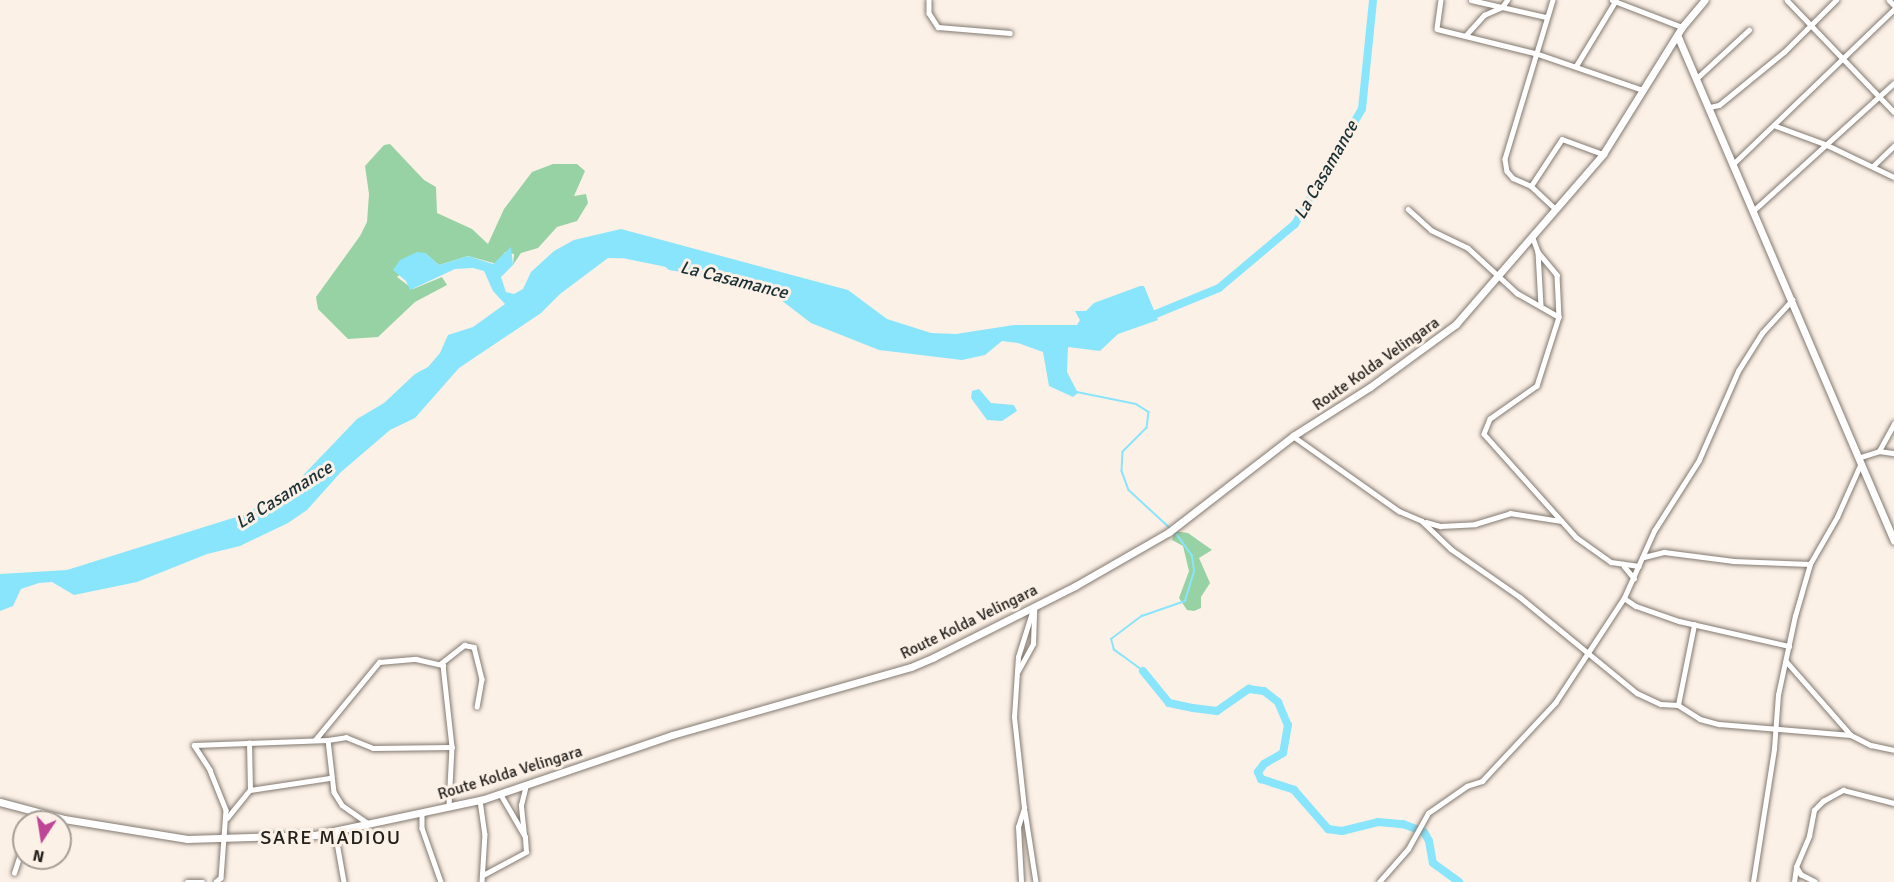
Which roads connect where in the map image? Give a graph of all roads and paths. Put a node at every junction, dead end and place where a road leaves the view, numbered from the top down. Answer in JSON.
{"nodes":[{"id":1,"x":930,"y":0,"type":"edge"},
{"id":2,"x":1441,"y":0,"type":"edge"},
{"id":3,"x":1471,"y":0,"type":"edge"},
{"id":4,"x":1507,"y":0,"type":"edge"},
{"id":5,"x":1552,"y":0,"type":"edge"},
{"id":6,"x":1615,"y":0,"type":"edge"},
{"id":7,"x":1705,"y":0,"type":"edge"},
{"id":8,"x":1787,"y":0,"type":"edge"},
{"id":9,"x":1836,"y":0,"type":"edge"},
{"id":10,"x":1889,"y":0,"type":"edge"},
{"id":11,"x":1502,"y":7,"type":"junction"},
{"id":12,"x":1894,"y":7,"type":"edge"},
{"id":13,"x":1546,"y":17,"type":"junction"},
{"id":14,"x":1810,"y":25,"type":"junction"},
{"id":15,"x":1682,"y":27,"type":"junction"},
{"id":16,"x":1749,"y":30,"type":"dead end"},
{"id":17,"x":1010,"y":33,"type":"dead end"},
{"id":18,"x":1466,"y":35,"type":"junction"},
{"id":19,"x":1678,"y":37,"type":"junction"},
{"id":20,"x":1535,"y":53,"type":"junction"},
{"id":21,"x":1843,"y":60,"type":"junction"},
{"id":22,"x":1576,"y":66,"type":"junction"},
{"id":23,"x":1696,"y":79,"type":"junction"},
{"id":24,"x":1894,"y":83,"type":"edge"},
{"id":25,"x":1643,"y":90,"type":"junction"},
{"id":26,"x":1878,"y":96,"type":"junction"},
{"id":27,"x":1710,"y":107,"type":"junction"},
{"id":28,"x":1894,"y":112,"type":"edge"},
{"id":29,"x":1776,"y":125,"type":"junction"},
{"id":30,"x":1825,"y":144,"type":"junction"},
{"id":31,"x":1894,"y":146,"type":"edge"},
{"id":32,"x":1603,"y":154,"type":"junction"},
{"id":33,"x":1733,"y":164,"type":"junction"},
{"id":34,"x":1873,"y":166,"type":"junction"},
{"id":35,"x":1894,"y":177,"type":"edge"},
{"id":36,"x":1531,"y":186,"type":"junction"},
{"id":37,"x":1408,"y":209,"type":"dead end"},
{"id":38,"x":1558,"y":211,"type":"junction"},
{"id":39,"x":1753,"y":211,"type":"junction"},
{"id":40,"x":1533,"y":238,"type":"junction"},
{"id":41,"x":1538,"y":252,"type":"junction"},
{"id":42,"x":1498,"y":276,"type":"junction"},
{"id":43,"x":1792,"y":299,"type":"junction"},
{"id":44,"x":1541,"y":305,"type":"junction"},
{"id":45,"x":1559,"y":317,"type":"junction"},
{"id":46,"x":1894,"y":424,"type":"edge"},
{"id":47,"x":1293,"y":436,"type":"junction"},
{"id":48,"x":1879,"y":451,"type":"junction"},
{"id":49,"x":1894,"y":453,"type":"edge"},
{"id":50,"x":1859,"y":460,"type":"junction"},
{"id":51,"x":1422,"y":521,"type":"junction"},
{"id":52,"x":1561,"y":521,"type":"junction"},
{"id":53,"x":1894,"y":542,"type":"edge"},
{"id":54,"x":1644,"y":557,"type":"junction"},
{"id":55,"x":1810,"y":564,"type":"junction"},
{"id":56,"x":1624,"y":566,"type":"junction"},
{"id":57,"x":1640,"y":566,"type":"junction"},
{"id":58,"x":1634,"y":578,"type":"junction"},
{"id":59,"x":1624,"y":598,"type":"junction"},
{"id":60,"x":1034,"y":606,"type":"junction"},
{"id":61,"x":1694,"y":625,"type":"junction"},
{"id":62,"x":1789,"y":646,"type":"junction"},
{"id":63,"x":1588,"y":651,"type":"junction"},
{"id":64,"x":1786,"y":661,"type":"junction"},
{"id":65,"x":440,"y":664,"type":"junction"},
{"id":66,"x":1018,"y":671,"type":"junction"},
{"id":67,"x":1678,"y":705,"type":"junction"},
{"id":68,"x":477,"y":707,"type":"dead end"},
{"id":69,"x":1773,"y":727,"type":"junction"},
{"id":70,"x":1851,"y":735,"type":"junction"},
{"id":71,"x":315,"y":740,"type":"junction"},
{"id":72,"x":328,"y":740,"type":"junction"},
{"id":73,"x":249,"y":744,"type":"junction"},
{"id":74,"x":452,"y":747,"type":"junction"},
{"id":75,"x":1894,"y":750,"type":"edge"},
{"id":76,"x":329,"y":778,"type":"junction"},
{"id":77,"x":526,"y":785,"type":"junction"},
{"id":78,"x":250,"y":790,"type":"junction"},
{"id":79,"x":500,"y":794,"type":"junction"},
{"id":80,"x":480,"y":800,"type":"junction"},
{"id":81,"x":0,"y":802,"type":"edge"},
{"id":82,"x":1894,"y":803,"type":"edge"},
{"id":83,"x":449,"y":807,"type":"junction"},
{"id":84,"x":1024,"y":808,"type":"junction"},
{"id":85,"x":27,"y":810,"type":"edge"},
{"id":86,"x":422,"y":813,"type":"junction"},
{"id":87,"x":227,"y":818,"type":"junction"},
{"id":88,"x":72,"y":820,"type":"edge"},
{"id":89,"x":368,"y":824,"type":"junction"},
{"id":90,"x":335,"y":831,"type":"junction"},
{"id":91,"x":525,"y":837,"type":"junction"},
{"id":92,"x":223,"y":841,"type":"junction"},
{"id":93,"x":1796,"y":867,"type":"junction"},
{"id":94,"x":16,"y":870,"type":"edge"},
{"id":95,"x":15,"y":873,"type":"dead end"},
{"id":96,"x":483,"y":874,"type":"junction"},
{"id":97,"x":220,"y":881,"type":"edge"},
{"id":98,"x":187,"y":882,"type":"edge"},
{"id":99,"x":203,"y":882,"type":"edge"},
{"id":100,"x":344,"y":882,"type":"edge"},
{"id":101,"x":441,"y":882,"type":"edge"},
{"id":102,"x":482,"y":882,"type":"edge"},
{"id":103,"x":1021,"y":882,"type":"edge"},
{"id":104,"x":1036,"y":882,"type":"edge"},
{"id":105,"x":1379,"y":882,"type":"edge"},
{"id":106,"x":1754,"y":882,"type":"edge"},
{"id":107,"x":1794,"y":882,"type":"edge"},
{"id":108,"x":1815,"y":882,"type":"edge"}],
"edges":[{"from":1,"to":17,"type":"street"},
{"from":2,"to":18,"type":"street"},
{"from":3,"to":11,"type":"street"},
{"from":4,"to":11,"type":"street"},
{"from":5,"to":13,"type":"street"},
{"from":6,"to":15,"type":"street"},
{"from":6,"to":22,"type":"street"},
{"from":7,"to":15,"type":"main road","name":"Route Kolda Velingara"},
{"from":8,"to":14,"type":"street"},
{"from":9,"to":14,"type":"street"},
{"from":10,"to":12,"type":"street"},
{"from":11,"to":13,"type":"street"},
{"from":11,"to":18,"type":"street"},
{"from":12,"to":21,"type":"street"},
{"from":13,"to":20,"type":"street"},
{"from":14,"to":21,"type":"street"},
{"from":14,"to":27,"type":"street"},
{"from":15,"to":19,"type":"main road","name":"Route Kolda Velingara"},
{"from":16,"to":23,"type":"street"},
{"from":18,"to":20,"type":"street"},
{"from":19,"to":23,"type":"main road"},
{"from":19,"to":25,"type":"main road","name":"Route Kolda Velingara"},
{"from":20,"to":22,"type":"street"},
{"from":20,"to":36,"type":"street"},
{"from":21,"to":26,"type":"street"},
{"from":21,"to":29,"type":"street"},
{"from":22,"to":25,"type":"street"},
{"from":23,"to":27,"type":"main road"},
{"from":24,"to":26,"type":"street"},
{"from":25,"to":32,"type":"main road","name":"Route Kolda Velingara"},
{"from":26,"to":28,"type":"street"},
{"from":26,"to":30,"type":"street"},
{"from":27,"to":33,"type":"main road"},
{"from":29,"to":30,"type":"street"},
{"from":29,"to":33,"type":"street"},
{"from":30,"to":34,"type":"street"},
{"from":30,"to":39,"type":"street"},
{"from":31,"to":34,"type":"street"},
{"from":32,"to":36,"type":"street"},
{"from":32,"to":38,"type":"main road","name":"Route Kolda Velingara"},
{"from":33,"to":39,"type":"main road"},
{"from":34,"to":35,"type":"street"},
{"from":36,"to":38,"type":"street"},
{"from":37,"to":42,"type":"street"},
{"from":38,"to":40,"type":"main road","name":"Route Kolda Velingara"},
{"from":39,"to":43,"type":"main road"},
{"from":40,"to":41,"type":"street"},
{"from":40,"to":42,"type":"main road","name":"Route Kolda Velingara"},
{"from":41,"to":44,"type":"street"},
{"from":41,"to":45,"type":"street"},
{"from":42,"to":44,"type":"street"},
{"from":42,"to":47,"type":"main road","name":"Route Kolda Velingara"},
{"from":43,"to":50,"type":"main road"},
{"from":43,"to":54,"type":"street"},
{"from":44,"to":45,"type":"street"},
{"from":45,"to":52,"type":"street"},
{"from":46,"to":48,"type":"street"},
{"from":47,"to":51,"type":"street"},
{"from":47,"to":60,"type":"main road","name":"Route Kolda Velingara"},
{"from":48,"to":49,"type":"street"},
{"from":48,"to":50,"type":"street"},
{"from":50,"to":53,"type":"main road"},
{"from":50,"to":55,"type":"street"},
{"from":51,"to":52,"type":"street"},
{"from":51,"to":63,"type":"street"},
{"from":52,"to":56,"type":"street"},
{"from":54,"to":55,"type":"street"},
{"from":54,"to":57,"type":"street"},
{"from":55,"to":62,"type":"street"},
{"from":56,"to":57,"type":"street"},
{"from":56,"to":58,"type":"street"},
{"from":57,"to":58,"type":"street"},
{"from":58,"to":59,"type":"street"},
{"from":59,"to":61,"type":"street"},
{"from":59,"to":63,"type":"street"},
{"from":60,"to":66,"type":"street"},
{"from":60,"to":66,"type":"street"},
{"from":60,"to":77,"type":"main road","name":"Route Kolda Velingara"},
{"from":61,"to":62,"type":"street"},
{"from":61,"to":67,"type":"street"},
{"from":62,"to":64,"type":"street"},
{"from":63,"to":67,"type":"street"},
{"from":63,"to":105,"type":"street"},
{"from":64,"to":69,"type":"street"},
{"from":64,"to":70,"type":"street"},
{"from":65,"to":68,"type":"street"},
{"from":65,"to":71,"type":"street"},
{"from":65,"to":74,"type":"street"},
{"from":66,"to":84,"type":"street"},
{"from":67,"to":69,"type":"street"},
{"from":69,"to":70,"type":"street"},
{"from":69,"to":106,"type":"street"},
{"from":70,"to":75,"type":"street"},
{"from":71,"to":72,"type":"street"},
{"from":71,"to":73,"type":"street"},
{"from":72,"to":74,"type":"street"},
{"from":72,"to":76,"type":"street"},
{"from":73,"to":78,"type":"street"},
{"from":73,"to":87,"type":"street"},
{"from":74,"to":83,"type":"street"},
{"from":76,"to":78,"type":"street"},
{"from":76,"to":89,"type":"street"},
{"from":77,"to":79,"type":"main road","name":"Route Kolda Velingara"},
{"from":77,"to":91,"type":"street"},
{"from":78,"to":87,"type":"street"},
{"from":79,"to":80,"type":"main road","name":"Route Kolda Velingara"},
{"from":79,"to":91,"type":"street"},
{"from":80,"to":83,"type":"main road","name":"Route Kolda Velingara"},
{"from":80,"to":96,"type":"street"},
{"from":81,"to":85,"type":"main road","name":"Route Kolda Velingara"},
{"from":82,"to":93,"type":"street"},
{"from":83,"to":86,"type":"main road","name":"Route Kolda Velingara"},
{"from":84,"to":103,"type":"street"},
{"from":84,"to":104,"type":"street"},
{"from":86,"to":89,"type":"main road","name":"Route Kolda Velingara"},
{"from":86,"to":101,"type":"street"},
{"from":87,"to":92,"type":"street"},
{"from":88,"to":92,"type":"main road","name":"Route Kolda Velingara"},
{"from":89,"to":90,"type":"main road","name":"Route Kolda Velingara"},
{"from":90,"to":92,"type":"main road","name":"Route Kolda Velingara"},
{"from":90,"to":100,"type":"street"},
{"from":91,"to":96,"type":"street"},
{"from":92,"to":97,"type":"street"},
{"from":93,"to":107,"type":"street"},
{"from":93,"to":108,"type":"street"},
{"from":94,"to":95,"type":"street"},
{"from":96,"to":102,"type":"street"},
{"from":98,"to":99,"type":"street"}]}
